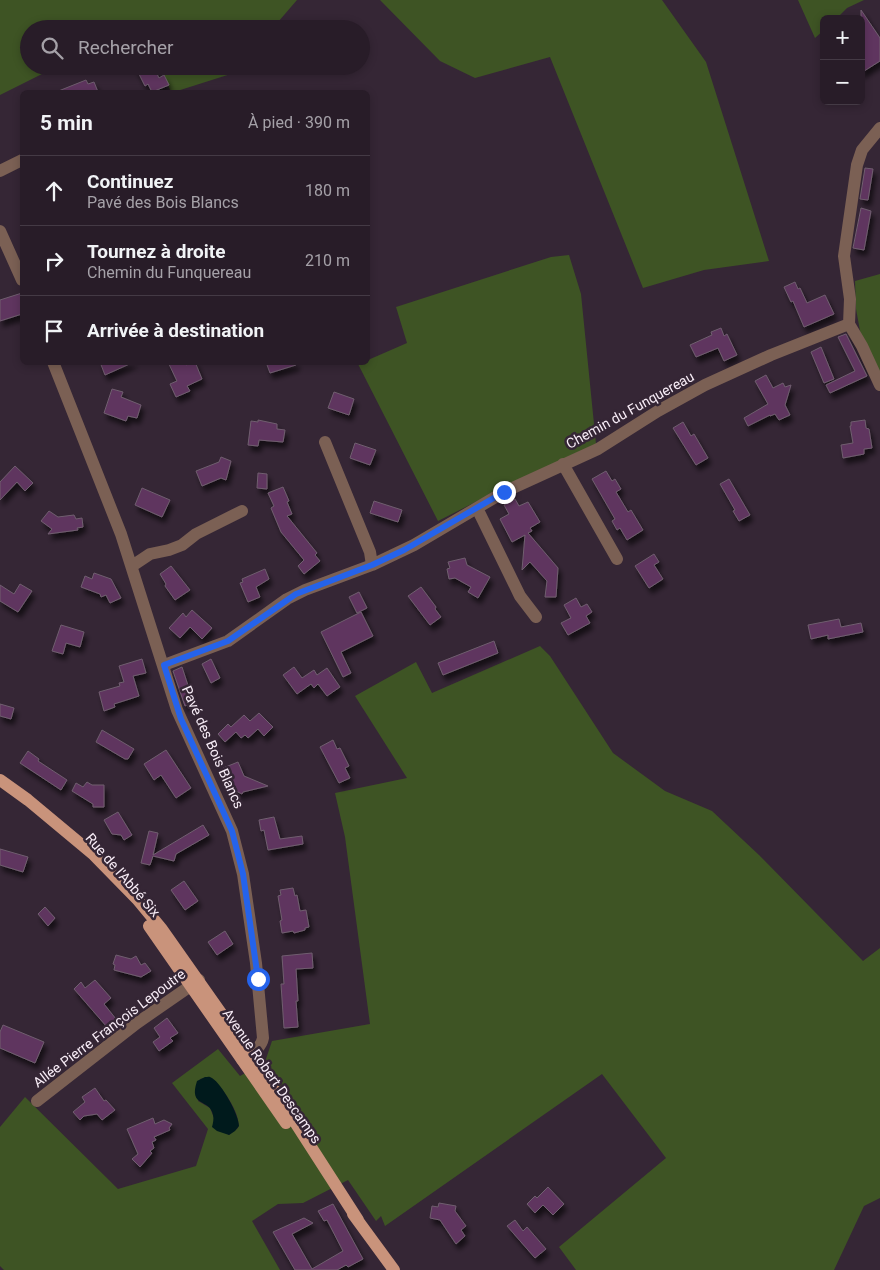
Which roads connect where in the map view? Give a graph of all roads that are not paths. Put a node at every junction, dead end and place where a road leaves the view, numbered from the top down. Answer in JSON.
{"nodes":[{"id":1,"x":880,"y":128,"type":"edge"},
{"id":2,"x":20,"y":161,"type":"edge"},
{"id":3,"x":0,"y":171,"type":"edge"},
{"id":4,"x":0,"y":231,"type":"edge"},
{"id":5,"x":20,"y":276,"type":"edge"},
{"id":6,"x":849,"y":324,"type":"junction"},
{"id":7,"x":54,"y":365,"type":"edge"},
{"id":8,"x":880,"y":385,"type":"edge"},
{"id":9,"x":325,"y":442,"type":"dead end"},
{"id":10,"x":563,"y":464,"type":"junction"},
{"id":11,"x":476,"y":508,"type":"junction"},
{"id":12,"x":242,"y":511,"type":"dead end"},
{"id":13,"x":617,"y":559,"type":"dead end"},
{"id":14,"x":372,"y":565,"type":"junction"},
{"id":15,"x":132,"y":566,"type":"junction"},
{"id":16,"x":536,"y":616,"type":"dead end"},
{"id":17,"x":164,"y":665,"type":"junction"},
{"id":18,"x":2,"y":784,"type":"edge"},
{"id":19,"x":170,"y":948,"type":"joint"},
{"id":20,"x":194,"y":983,"type":"junction"},
{"id":21,"x":246,"y":1057,"type":"junction"},
{"id":22,"x":37,"y":1101,"type":"dead end"},
{"id":23,"x":394,"y":1270,"type":"edge"}],
"edges":[{"from":1,"to":6,"type":"street"},
{"from":2,"to":3,"type":"street"},
{"from":4,"to":5,"type":"street"},
{"from":6,"to":8,"type":"street"},
{"from":6,"to":10,"type":"street","name":"Chemin du Funquereau"},
{"from":7,"to":15,"type":"street","name":"Pavé des Bois Blancs"},
{"from":9,"to":14,"type":"street"},
{"from":10,"to":11,"type":"street","name":"Chemin du Funquereau"},
{"from":10,"to":13,"type":"street"},
{"from":11,"to":14,"type":"street","name":"Chemin du Funquereau"},
{"from":11,"to":16,"type":"street"},
{"from":12,"to":15,"type":"street"},
{"from":14,"to":17,"type":"street","name":"Chemin du Funquereau"},
{"from":15,"to":17,"type":"street","name":"Pavé des Bois Blancs"},
{"from":17,"to":21,"type":"street","name":"Pavé des Bois Blancs"},
{"from":18,"to":19,"type":"main road","name":"Rue de l'Abbé Six"},
{"from":19,"to":20,"type":"main road","name":"Avenue Robert Descamps"},
{"from":20,"to":21,"type":"main road","name":"Avenue Robert Descamps"},
{"from":20,"to":22,"type":"street","name":"Allée Pierre François Lepoutre"},
{"from":21,"to":23,"type":"main road","name":"Avenue Robert Descamps"}]}
